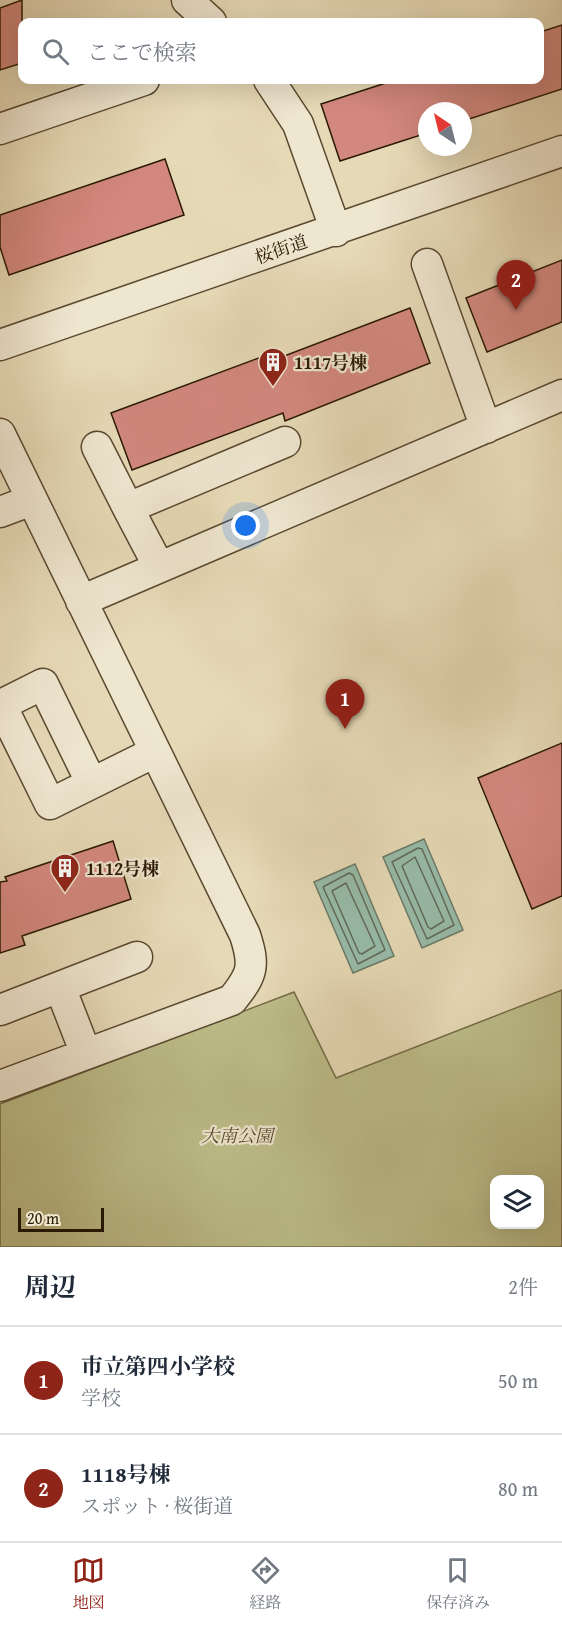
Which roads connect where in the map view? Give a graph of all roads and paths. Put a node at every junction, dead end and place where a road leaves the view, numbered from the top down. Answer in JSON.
{"nodes":[{"id":1,"x":187,"y":0,"type":"edge"},
{"id":2,"x":207,"y":18,"type":"edge"},
{"id":3,"x":132,"y":84,"type":"edge"},
{"id":4,"x":272,"y":84,"type":"edge"},
{"id":5,"x":0,"y":129,"type":"edge"},
{"id":6,"x":562,"y":151,"type":"edge"},
{"id":7,"x":336,"y":231,"type":"junction"},
{"id":8,"x":427,"y":264,"type":"dead end"},
{"id":9,"x":0,"y":345,"type":"edge"},
{"id":10,"x":562,"y":395,"type":"edge"},
{"id":11,"x":486,"y":428,"type":"junction"},
{"id":12,"x":1,"y":439,"type":"edge"},
{"id":13,"x":285,"y":442,"type":"dead end"},
{"id":14,"x":98,"y":447,"type":"dead end"},
{"id":15,"x":32,"y":500,"type":"junction"},
{"id":16,"x":128,"y":508,"type":"junction"},
{"id":17,"x":0,"y":512,"type":"edge"},
{"id":18,"x":159,"y":567,"type":"junction"},
{"id":19,"x":81,"y":600,"type":"junction"},
{"id":20,"x":155,"y":752,"type":"junction"},
{"id":21,"x":92,"y":782,"type":"dead end"},
{"id":22,"x":137,"y":957,"type":"dead end"},
{"id":23,"x":60,"y":987,"type":"junction"},
{"id":24,"x":0,"y":1010,"type":"edge"},
{"id":25,"x":86,"y":1054,"type":"junction"},
{"id":26,"x":0,"y":1086,"type":"edge"}],
"edges":[{"from":1,"to":2,"type":"street"},
{"from":3,"to":5,"type":"street"},
{"from":4,"to":7,"type":"street"},
{"from":6,"to":7,"type":"street","name":"桜街道"},
{"from":7,"to":9,"type":"street","name":"桜街道"},
{"from":8,"to":11,"type":"street"},
{"from":10,"to":11,"type":"street"},
{"from":11,"to":18,"type":"street"},
{"from":12,"to":15,"type":"street"},
{"from":13,"to":16,"type":"street"},
{"from":14,"to":16,"type":"street"},
{"from":15,"to":17,"type":"street"},
{"from":15,"to":19,"type":"street"},
{"from":16,"to":18,"type":"street"},
{"from":18,"to":19,"type":"street"},
{"from":19,"to":20,"type":"street"},
{"from":20,"to":21,"type":"street"},
{"from":20,"to":25,"type":"street"},
{"from":22,"to":23,"type":"street"},
{"from":23,"to":24,"type":"street"},
{"from":23,"to":25,"type":"street"},
{"from":25,"to":26,"type":"street"}]}
